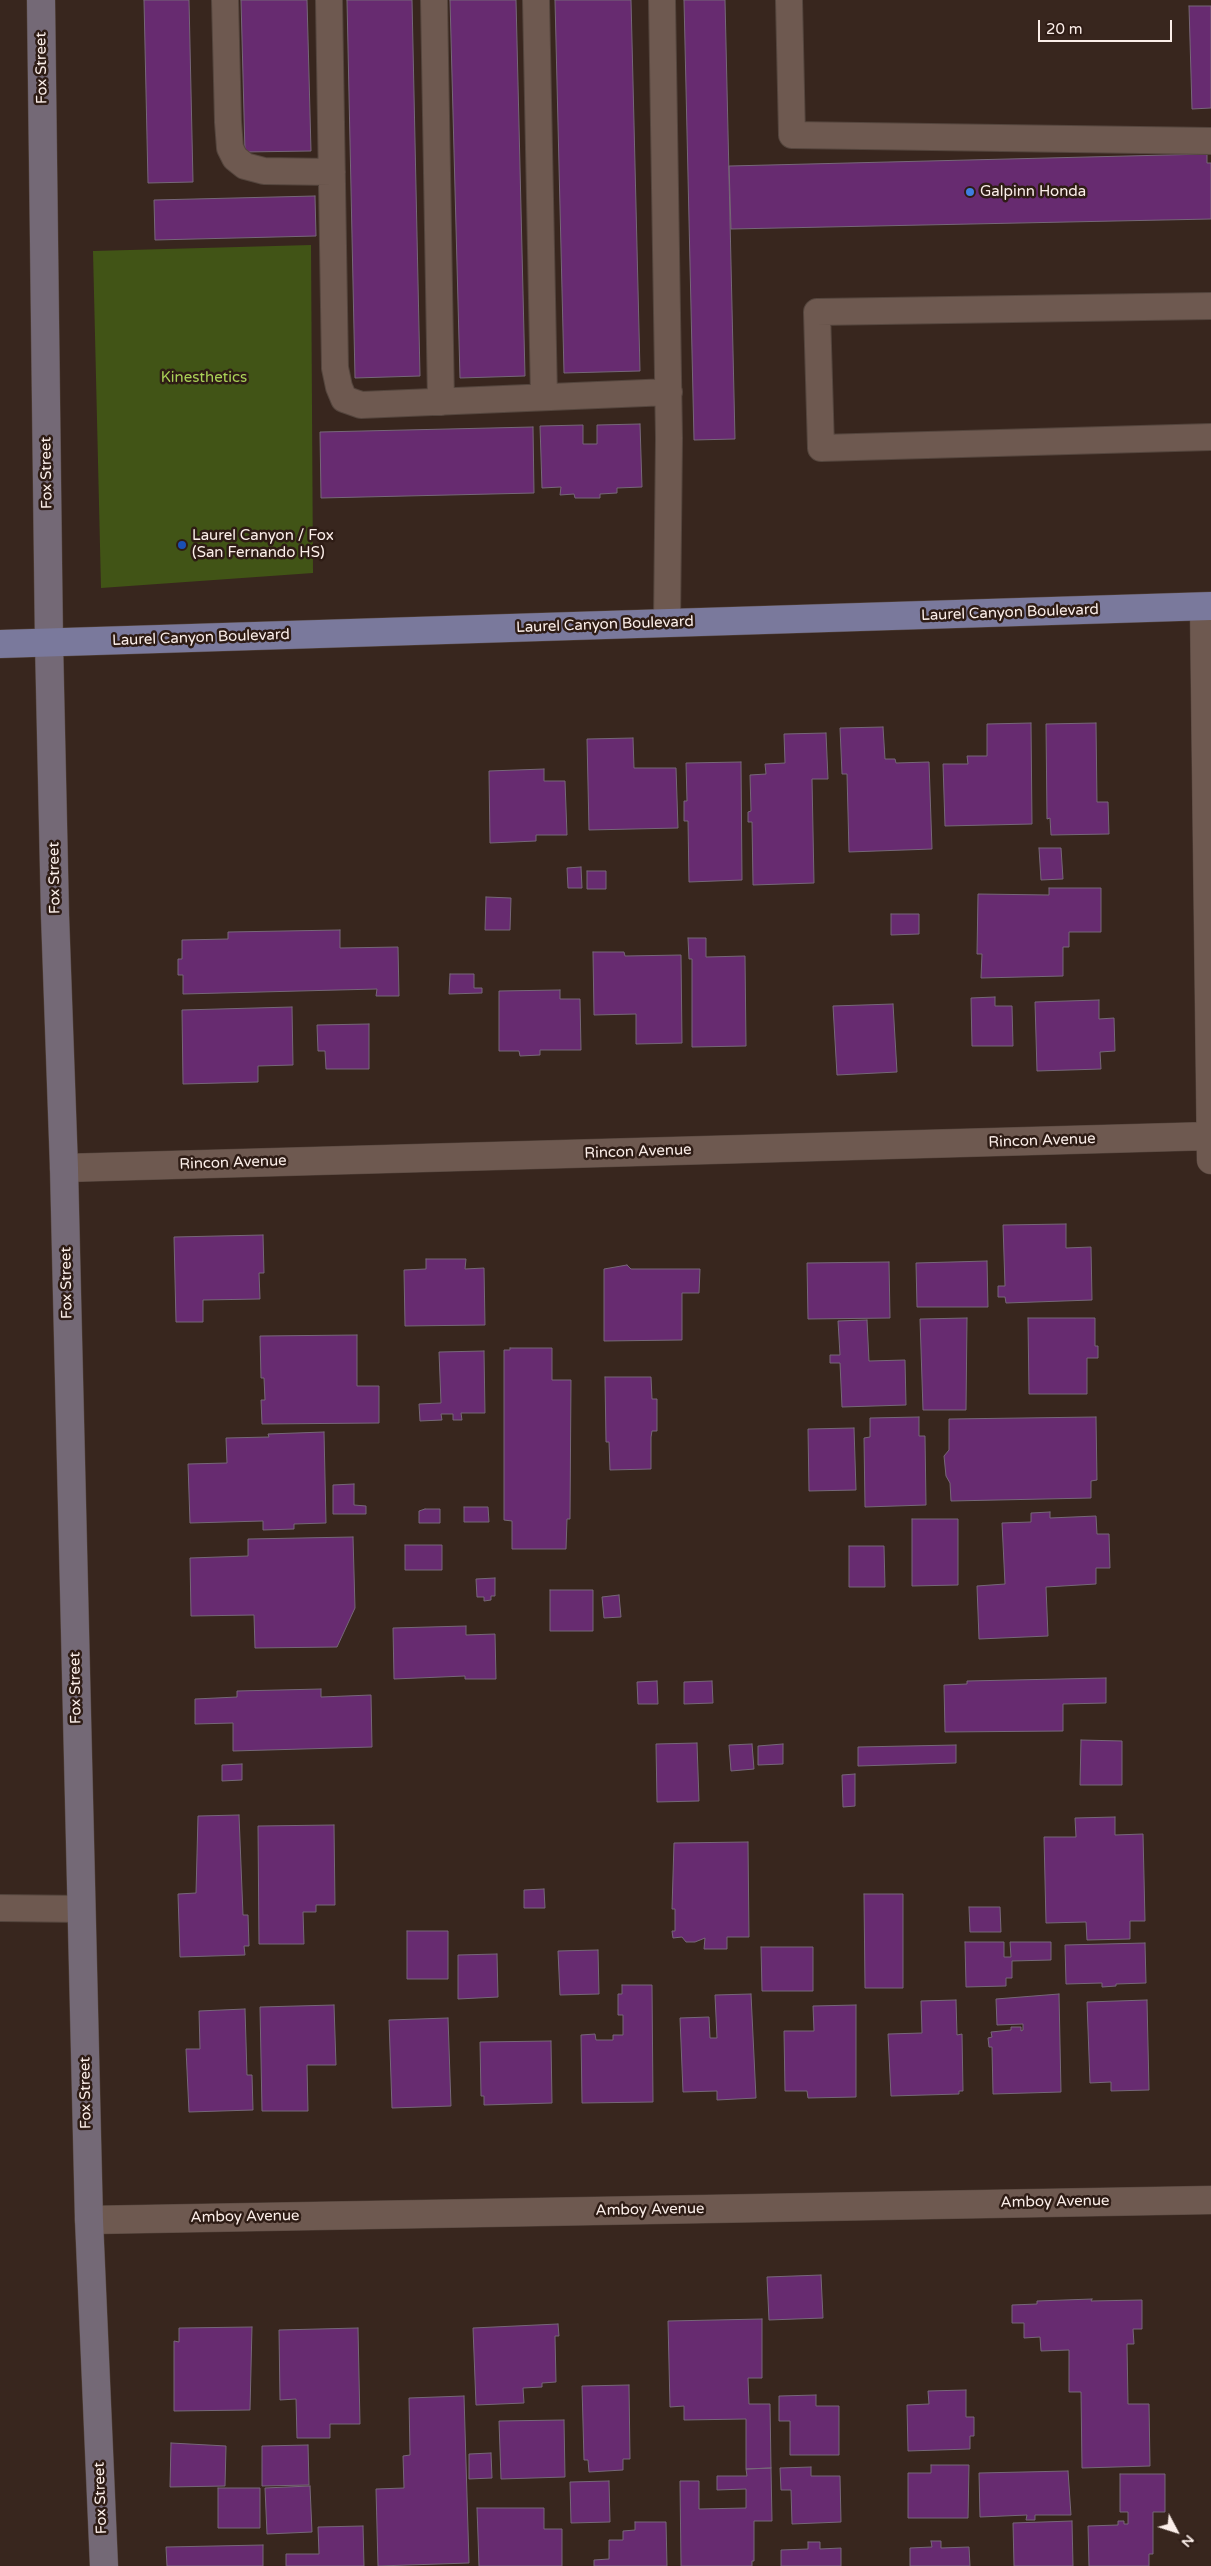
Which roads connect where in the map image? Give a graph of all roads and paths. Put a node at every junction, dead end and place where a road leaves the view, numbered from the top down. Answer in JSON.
{"nodes":[{"id":1,"x":41,"y":0,"type":"edge"},
{"id":2,"x":225,"y":0,"type":"edge"},
{"id":3,"x":329,"y":0,"type":"edge"},
{"id":4,"x":434,"y":0,"type":"edge"},
{"id":5,"x":536,"y":0,"type":"edge"},
{"id":6,"x":662,"y":0,"type":"edge"},
{"id":7,"x":789,"y":0,"type":"edge"},
{"id":8,"x":1211,"y":141,"type":"edge"},
{"id":9,"x":332,"y":172,"type":"junction"},
{"id":10,"x":1211,"y":306,"type":"edge"},
{"id":11,"x":668,"y":392,"type":"junction"},
{"id":12,"x":544,"y":397,"type":"junction"},
{"id":13,"x":441,"y":402,"type":"junction"},
{"id":14,"x":1211,"y":437,"type":"edge"},
{"id":15,"x":1207,"y":606,"type":"edge"},
{"id":16,"x":667,"y":623,"type":"junction"},
{"id":17,"x":49,"y":642,"type":"junction"},
{"id":18,"x":0,"y":644,"type":"edge"},
{"id":19,"x":1211,"y":1144,"type":"edge"},
{"id":20,"x":64,"y":1168,"type":"junction"},
{"id":21,"x":0,"y":1908,"type":"edge"},
{"id":22,"x":82,"y":1909,"type":"junction"},
{"id":23,"x":1211,"y":2200,"type":"edge"},
{"id":24,"x":89,"y":2220,"type":"junction"},
{"id":25,"x":104,"y":2566,"type":"edge"}],
"edges":[{"from":1,"to":17,"type":"main road","name":"Fox Street"},
{"from":2,"to":9,"type":"lane"},
{"from":3,"to":9,"type":"lane"},
{"from":4,"to":13,"type":"lane"},
{"from":5,"to":12,"type":"lane"},
{"from":6,"to":11,"type":"lane"},
{"from":7,"to":8,"type":"lane"},
{"from":9,"to":13,"type":"lane"},
{"from":10,"to":14,"type":"lane"},
{"from":11,"to":12,"type":"lane"},
{"from":11,"to":16,"type":"lane"},
{"from":12,"to":13,"type":"lane"},
{"from":15,"to":16,"type":"main road","name":"Laurel Canyon Boulevard"},
{"from":15,"to":19,"type":"street"},
{"from":16,"to":17,"type":"main road","name":"Laurel Canyon Boulevard"},
{"from":17,"to":18,"type":"main road","name":"Laurel Canyon Boulevard"},
{"from":17,"to":20,"type":"main road","name":"Fox Street"},
{"from":19,"to":20,"type":"street","name":"Rincon Avenue"},
{"from":20,"to":22,"type":"main road","name":"Fox Street"},
{"from":21,"to":22,"type":"lane"},
{"from":22,"to":24,"type":"main road","name":"Fox Street"},
{"from":23,"to":24,"type":"street","name":"Amboy Avenue"},
{"from":24,"to":25,"type":"main road","name":"Fox Street"}]}
